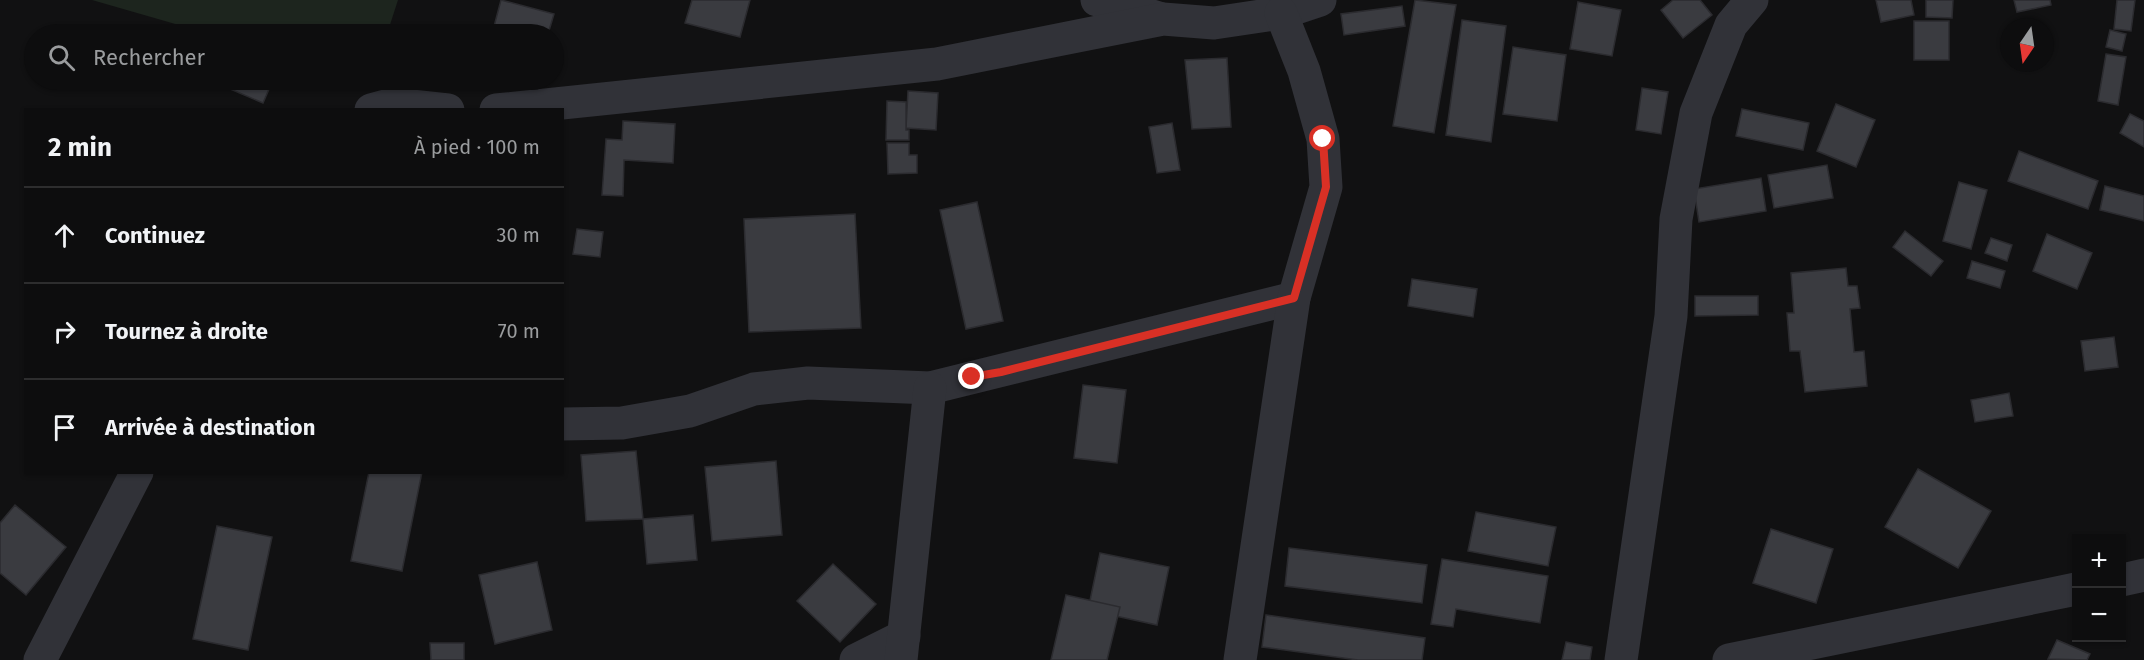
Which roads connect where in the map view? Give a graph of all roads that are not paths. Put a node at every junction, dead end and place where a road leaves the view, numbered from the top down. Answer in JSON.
{"nodes":[{"id":1,"x":1097,"y":0,"type":"edge"},
{"id":2,"x":1320,"y":0,"type":"edge"},
{"id":3,"x":1752,"y":0,"type":"edge"},
{"id":4,"x":1281,"y":13,"type":"junction"},
{"id":5,"x":1163,"y":20,"type":"junction"},
{"id":6,"x":378,"y":108,"type":"edge"},
{"id":7,"x":430,"y":108,"type":"edge"},
{"id":8,"x":515,"y":108,"type":"edge"},
{"id":9,"x":1294,"y":298,"type":"junction"},
{"id":10,"x":930,"y":388,"type":"junction"},
{"id":11,"x":564,"y":424,"type":"edge"},
{"id":12,"x":136,"y":474,"type":"edge"},
{"id":13,"x":2144,"y":575,"type":"edge"},
{"id":14,"x":2126,"y":579,"type":"edge"},
{"id":15,"x":2072,"y":590,"type":"edge"},
{"id":16,"x":902,"y":648,"type":"edge"},
{"id":17,"x":40,"y":660,"type":"edge"},
{"id":18,"x":856,"y":660,"type":"edge"},
{"id":19,"x":1240,"y":660,"type":"edge"},
{"id":20,"x":1621,"y":660,"type":"edge"},
{"id":21,"x":1729,"y":660,"type":"edge"}],
"edges":[{"from":1,"to":5,"type":"street"},
{"from":2,"to":4,"type":"street"},
{"from":3,"to":20,"type":"street"},
{"from":4,"to":5,"type":"street"},
{"from":4,"to":9,"type":"street"},
{"from":5,"to":8,"type":"street"},
{"from":6,"to":7,"type":"street"},
{"from":9,"to":10,"type":"street"},
{"from":9,"to":19,"type":"street"},
{"from":10,"to":11,"type":"street"},
{"from":10,"to":16,"type":"street"},
{"from":12,"to":17,"type":"street"},
{"from":13,"to":14,"type":"street"},
{"from":15,"to":21,"type":"street"},
{"from":16,"to":18,"type":"street"}]}
